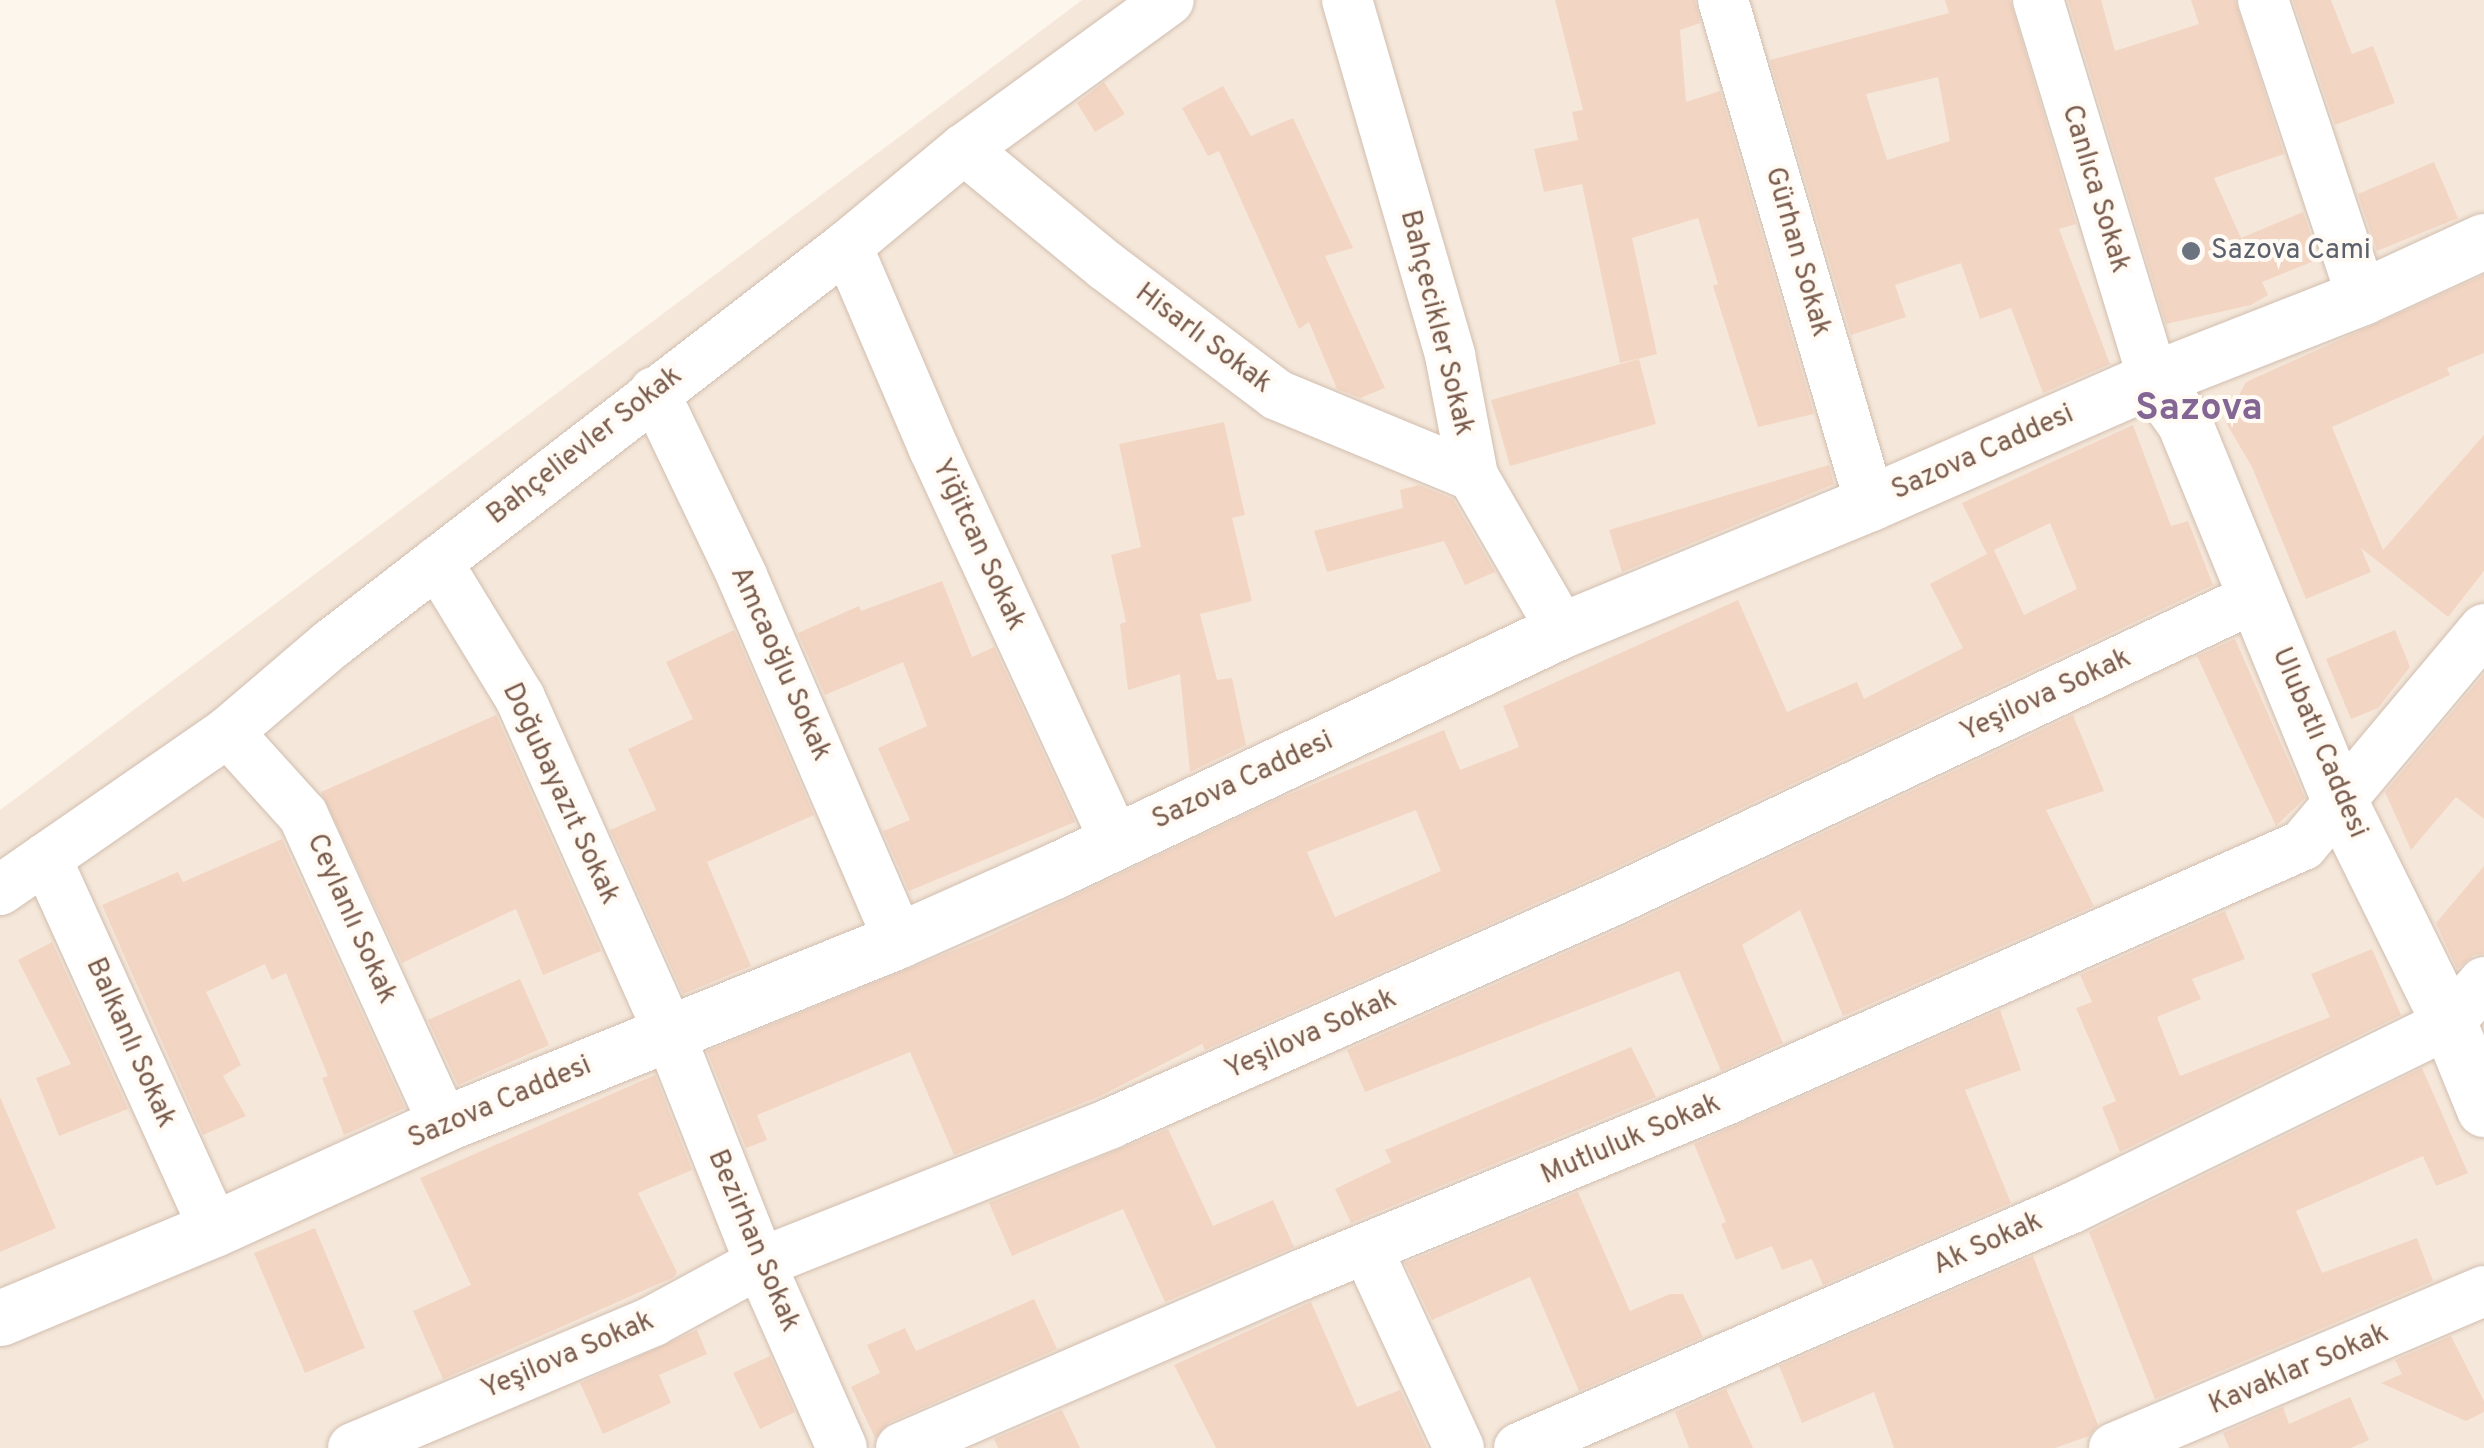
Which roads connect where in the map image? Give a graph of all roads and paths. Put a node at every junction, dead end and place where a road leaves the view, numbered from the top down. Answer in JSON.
{"nodes":[{"id":1,"x":1168,"y":0,"type":"edge"},
{"id":2,"x":1346,"y":0,"type":"edge"},
{"id":3,"x":1723,"y":0,"type":"edge"},
{"id":4,"x":2038,"y":0,"type":"edge"},
{"id":5,"x":2263,"y":0,"type":"edge"},
{"id":6,"x":964,"y":149,"type":"junction"},
{"id":7,"x":2484,"y":241,"type":"edge"},
{"id":8,"x":847,"y":246,"type":"junction"},
{"id":9,"x":2362,"y":297,"type":"junction"},
{"id":10,"x":2153,"y":379,"type":"junction"},
{"id":11,"x":654,"y":392,"type":"junction"},
{"id":12,"x":1473,"y":476,"type":"junction"},
{"id":13,"x":1870,"y":503,"type":"junction"},
{"id":14,"x":437,"y":562,"type":"junction"},
{"id":15,"x":2258,"y":596,"type":"junction"},
{"id":16,"x":2484,"y":629,"type":"edge"},
{"id":17,"x":1562,"y":630,"type":"junction"},
{"id":18,"x":228,"y":732,"type":"junction"},
{"id":19,"x":2339,"y":800,"type":"junction"},
{"id":20,"x":1115,"y":841,"type":"junction"},
{"id":21,"x":46,"y":858,"type":"junction"},
{"id":22,"x":0,"y":890,"type":"edge"},
{"id":23,"x":899,"y":940,"type":"junction"},
{"id":24,"x":2484,"y":982,"type":"edge"},
{"id":25,"x":2449,"y":1023,"type":"junction"},
{"id":26,"x":669,"y":1032,"type":"junction"},
{"id":27,"x":2484,"y":1109,"type":"edge"},
{"id":28,"x":444,"y":1124,"type":"junction"},
{"id":29,"x":214,"y":1229,"type":"junction"},
{"id":30,"x":1368,"y":1251,"type":"junction"},
{"id":31,"x":760,"y":1264,"type":"junction"},
{"id":32,"x":2484,"y":1291,"type":"edge"},
{"id":33,"x":0,"y":1318,"type":"edge"},
{"id":34,"x":353,"y":1448,"type":"edge"},
{"id":35,"x":842,"y":1448,"type":"edge"},
{"id":36,"x":901,"y":1448,"type":"edge"},
{"id":37,"x":1459,"y":1448,"type":"edge"},
{"id":38,"x":1520,"y":1448,"type":"edge"},
{"id":39,"x":2114,"y":1448,"type":"edge"}],
"edges":[{"from":1,"to":6,"type":"street","name":"Bahçelievler Sokak"},
{"from":2,"to":12,"type":"street","name":"Bahçecikler Sokak"},
{"from":3,"to":13,"type":"street","name":"Gürhan Sokak"},
{"from":4,"to":10,"type":"street","name":"Canlıca Sokak"},
{"from":5,"to":9,"type":"street"},
{"from":6,"to":8,"type":"street","name":"Bahçelievler Sokak"},
{"from":6,"to":12,"type":"street","name":"Hisarlı Sokak"},
{"from":7,"to":9,"type":"street","name":"Sazova Caddesi"},
{"from":8,"to":11,"type":"street","name":"Bahçelievler Sokak"},
{"from":8,"to":20,"type":"street","name":"Yiğitcan Sokak"},
{"from":9,"to":10,"type":"street","name":"Sazova Caddesi"},
{"from":10,"to":13,"type":"street","name":"Sazova Caddesi"},
{"from":10,"to":15,"type":"street","name":"Ulubatlı Caddesi"},
{"from":11,"to":14,"type":"street","name":"Bahçelievler Sokak"},
{"from":11,"to":23,"type":"street","name":"Amcaoğlu Sokak"},
{"from":12,"to":17,"type":"street","name":"Bahçecikler Sokak"},
{"from":13,"to":17,"type":"street","name":"Sazova Caddesi"},
{"from":14,"to":18,"type":"street","name":"Bahçelievler Sokak"},
{"from":14,"to":26,"type":"street","name":"Doğubayazıt Sokak"},
{"from":15,"to":19,"type":"street","name":"Ulubatlı Caddesi"},
{"from":15,"to":31,"type":"street","name":"Yeşilova Sokak"},
{"from":16,"to":19,"type":"street","name":"Mutluluk Sokak"},
{"from":17,"to":20,"type":"street","name":"Sazova Caddesi"},
{"from":18,"to":21,"type":"street","name":"Bahçelievler Sokak"},
{"from":18,"to":28,"type":"street","name":"Ceylanlı Sokak"},
{"from":19,"to":25,"type":"street","name":"Ulubatlı Caddesi"},
{"from":19,"to":30,"type":"street","name":"Mutluluk Sokak"},
{"from":20,"to":23,"type":"street","name":"Sazova Caddesi"},
{"from":21,"to":22,"type":"street","name":"Bahçelievler Sokak"},
{"from":21,"to":29,"type":"street","name":"Balkanlı Sokak"},
{"from":23,"to":26,"type":"street","name":"Sazova Caddesi"},
{"from":24,"to":25,"type":"street"},
{"from":25,"to":27,"type":"street","name":"Ulubatlı Caddesi"},
{"from":25,"to":38,"type":"street","name":"Ak Sokak"},
{"from":26,"to":28,"type":"street","name":"Sazova Caddesi"},
{"from":26,"to":31,"type":"street","name":"Bezirhan Sokak"},
{"from":28,"to":29,"type":"street","name":"Sazova Caddesi"},
{"from":29,"to":33,"type":"street","name":"Sazova Caddesi"},
{"from":30,"to":36,"type":"street","name":"Mutluluk Sokak"},
{"from":30,"to":37,"type":"street"},
{"from":31,"to":34,"type":"street","name":"Yeşilova Sokak"},
{"from":31,"to":35,"type":"street","name":"Bezirhan Sokak"},
{"from":32,"to":39,"type":"street","name":"Kavaklar Sokak"}]}
